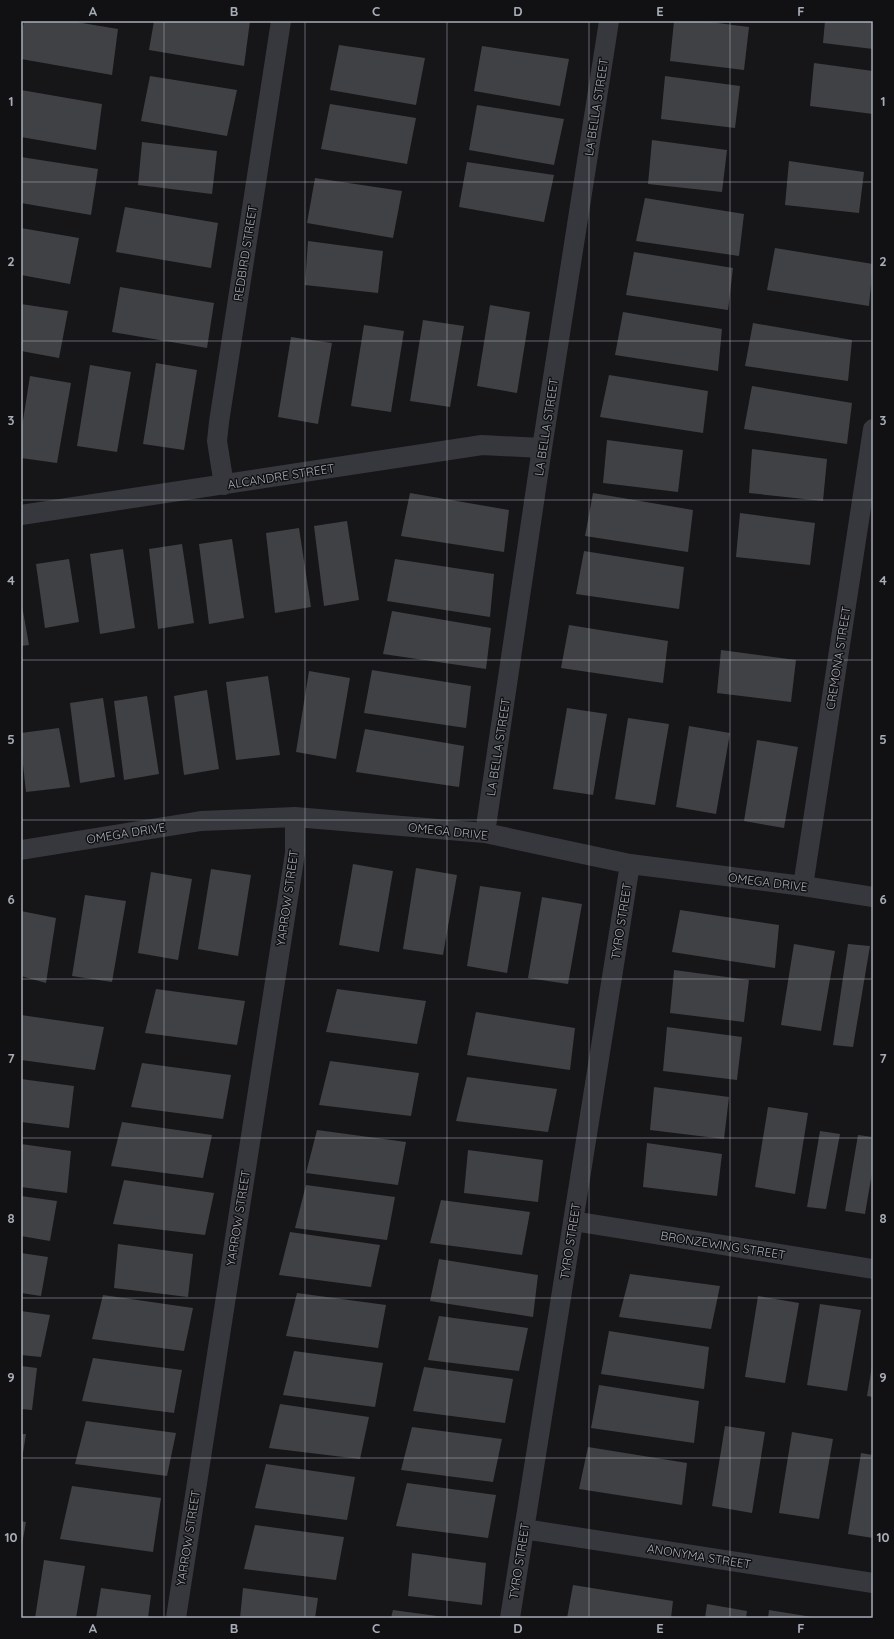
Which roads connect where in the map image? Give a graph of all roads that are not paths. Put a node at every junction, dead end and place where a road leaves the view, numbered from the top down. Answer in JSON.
{"nodes":[{"id":1,"x":281,"y":21,"type":"edge"},
{"id":2,"x":609,"y":21,"type":"edge"},
{"id":3,"x":873,"y":429,"type":"edge"},
{"id":4,"x":542,"y":448,"type":"junction"},
{"id":5,"x":224,"y":485,"type":"junction"},
{"id":6,"x":21,"y":515,"type":"edge"},
{"id":7,"x":295,"y":817,"type":"junction"},
{"id":8,"x":485,"y":834,"type":"junction"},
{"id":9,"x":21,"y":850,"type":"edge"},
{"id":10,"x":630,"y":864,"type":"junction"},
{"id":11,"x":803,"y":886,"type":"junction"},
{"id":12,"x":873,"y":897,"type":"edge"},
{"id":13,"x":574,"y":1221,"type":"junction"},
{"id":14,"x":873,"y":1268,"type":"edge"},
{"id":15,"x":524,"y":1529,"type":"junction"},
{"id":16,"x":873,"y":1583,"type":"edge"},
{"id":17,"x":176,"y":1618,"type":"edge"},
{"id":18,"x":510,"y":1618,"type":"edge"}],
"edges":[{"from":1,"to":5,"type":"street","name":"REDBIRD STREET"},
{"from":2,"to":4,"type":"street","name":"LA BELLA STREET"},
{"from":3,"to":11,"type":"street","name":"CREMONA STREET"},
{"from":4,"to":5,"type":"street","name":"ALCANDRE STREET"},
{"from":4,"to":8,"type":"street","name":"LA BELLA STREET"},
{"from":5,"to":6,"type":"street","name":"ALCANDRE STREET"},
{"from":7,"to":8,"type":"street","name":"OMEGA DRIVE"},
{"from":7,"to":9,"type":"street","name":"OMEGA DRIVE"},
{"from":7,"to":17,"type":"street","name":"YARROW STREET"},
{"from":8,"to":10,"type":"street","name":"OMEGA DRIVE"},
{"from":10,"to":11,"type":"street","name":"OMEGA DRIVE"},
{"from":10,"to":13,"type":"street","name":"TYRO STREET"},
{"from":11,"to":12,"type":"street","name":"OMEGA DRIVE"},
{"from":13,"to":14,"type":"street","name":"BRONZEWING STREET"},
{"from":13,"to":15,"type":"street","name":"TYRO STREET"},
{"from":15,"to":16,"type":"street","name":"ANONYMA STREET"},
{"from":15,"to":18,"type":"street","name":"TYRO STREET"}]}
